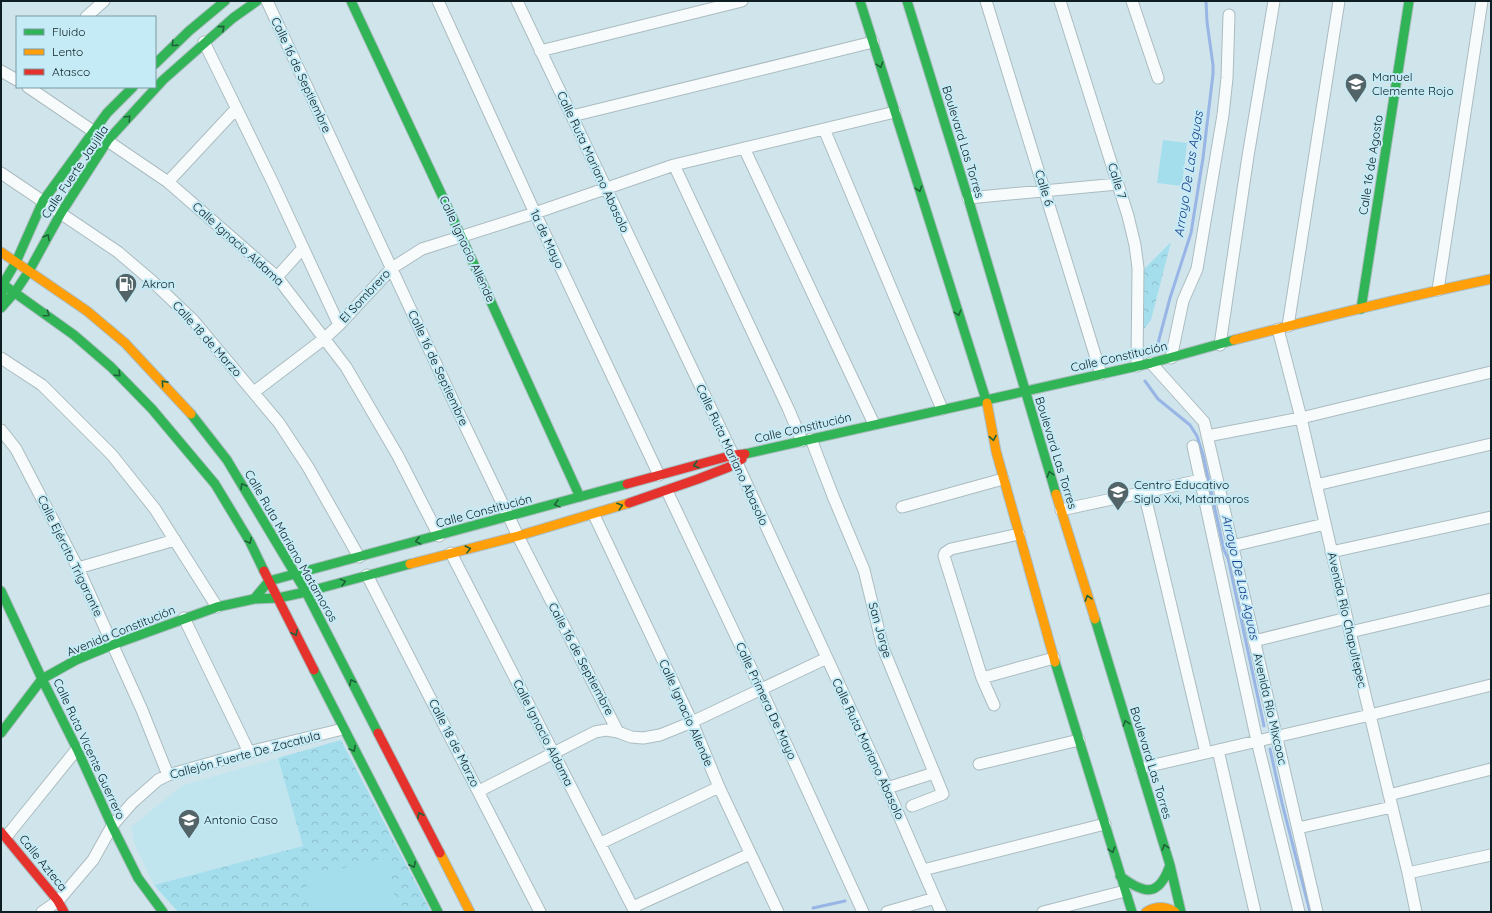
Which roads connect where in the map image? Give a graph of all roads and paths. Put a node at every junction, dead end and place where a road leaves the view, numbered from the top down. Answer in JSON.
{"nodes":[{"id":1,"x":104,"y":1,"type":"edge"},
{"id":2,"x":225,"y":1,"type":"edge"},
{"id":3,"x":257,"y":1,"type":"edge"},
{"id":4,"x":267,"y":1,"type":"edge"},
{"id":5,"x":351,"y":1,"type":"edge"},
{"id":6,"x":438,"y":1,"type":"edge"},
{"id":7,"x":517,"y":1,"type":"edge"},
{"id":8,"x":742,"y":1,"type":"edge"},
{"id":9,"x":860,"y":1,"type":"edge"},
{"id":10,"x":907,"y":1,"type":"edge"},
{"id":11,"x":986,"y":1,"type":"edge"},
{"id":12,"x":1060,"y":1,"type":"edge"},
{"id":13,"x":1132,"y":1,"type":"edge"},
{"id":14,"x":1274,"y":1,"type":"edge"},
{"id":15,"x":1339,"y":1,"type":"edge"},
{"id":16,"x":1409,"y":1,"type":"edge"},
{"id":17,"x":1482,"y":1,"type":"edge"},
{"id":18,"x":1229,"y":14,"type":"dead end"},
{"id":19,"x":87,"y":16,"type":"edge"},
{"id":20,"x":204,"y":42,"type":"junction"},
{"id":21,"x":873,"y":42,"type":"junction"},
{"id":22,"x":540,"y":51,"type":"junction"},
{"id":23,"x":156,"y":63,"type":"edge"},
{"id":24,"x":1,"y":70,"type":"edge"},
{"id":25,"x":16,"y":78,"type":"edge"},
{"id":26,"x":1158,"y":78,"type":"dead end"},
{"id":27,"x":30,"y":88,"type":"edge"},
{"id":28,"x":131,"y":88,"type":"edge"},
{"id":29,"x":156,"y":88,"type":"edge"},
{"id":30,"x":156,"y":88,"type":"edge"},
{"id":31,"x":236,"y":109,"type":"junction"},
{"id":32,"x":895,"y":112,"type":"junction"},
{"id":33,"x":572,"y":116,"type":"junction"},
{"id":34,"x":824,"y":129,"type":"junction"},
{"id":35,"x":94,"y":130,"type":"junction"},
{"id":36,"x":108,"y":140,"type":"junction"},
{"id":37,"x":744,"y":148,"type":"junction"},
{"id":38,"x":674,"y":165,"type":"junction"},
{"id":39,"x":1,"y":173,"type":"edge"},
{"id":40,"x":168,"y":182,"type":"junction"},
{"id":41,"x":1118,"y":184,"type":"junction"},
{"id":42,"x":605,"y":187,"type":"junction"},
{"id":43,"x":1045,"y":190,"type":"junction"},
{"id":44,"x":968,"y":198,"type":"junction"},
{"id":45,"x":43,"y":201,"type":"junction"},
{"id":46,"x":61,"y":213,"type":"junction"},
{"id":47,"x":535,"y":213,"type":"junction"},
{"id":48,"x":461,"y":236,"type":"junction"},
{"id":49,"x":304,"y":248,"type":"junction"},
{"id":50,"x":1,"y":252,"type":"edge"},
{"id":51,"x":16,"y":262,"type":"junction"},
{"id":52,"x":392,"y":268,"type":"junction"},
{"id":53,"x":29,"y":271,"type":"junction"},
{"id":54,"x":277,"y":277,"type":"junction"},
{"id":55,"x":1491,"y":279,"type":"edge"},
{"id":56,"x":2,"y":283,"type":"edge"},
{"id":57,"x":1438,"y":290,"type":"junction"},
{"id":58,"x":15,"y":292,"type":"junction"},
{"id":59,"x":1,"y":309,"type":"edge"},
{"id":60,"x":1361,"y":309,"type":"junction"},
{"id":61,"x":339,"y":325,"type":"junction"},
{"id":62,"x":1283,"y":327,"type":"junction"},
{"id":63,"x":325,"y":338,"type":"junction"},
{"id":64,"x":1220,"y":345,"type":"junction"},
{"id":65,"x":1,"y":358,"type":"edge"},
{"id":66,"x":1171,"y":358,"type":"junction"},
{"id":67,"x":1151,"y":363,"type":"junction"},
{"id":68,"x":1136,"y":366,"type":"junction"},
{"id":69,"x":1491,"y":372,"type":"edge"},
{"id":70,"x":1101,"y":374,"type":"junction"},
{"id":71,"x":254,"y":392,"type":"junction"},
{"id":72,"x":1025,"y":392,"type":"junction"},
{"id":73,"x":986,"y":400,"type":"junction"},
{"id":74,"x":942,"y":408,"type":"junction"},
{"id":75,"x":1301,"y":418,"type":"junction"},
{"id":76,"x":874,"y":424,"type":"junction"},
{"id":77,"x":1,"y":430,"type":"edge"},
{"id":78,"x":1207,"y":436,"type":"junction"},
{"id":79,"x":807,"y":440,"type":"junction"},
{"id":80,"x":1491,"y":444,"type":"edge"},
{"id":81,"x":1193,"y":446,"type":"dead end"},
{"id":82,"x":735,"y":459,"type":"junction"},
{"id":83,"x":659,"y":475,"type":"junction"},
{"id":84,"x":1003,"y":479,"type":"junction"},
{"id":85,"x":1201,"y":480,"type":"junction"},
{"id":86,"x":1316,"y":485,"type":"junction"},
{"id":87,"x":667,"y":491,"type":"junction"},
{"id":88,"x":1144,"y":492,"type":"junction"},
{"id":89,"x":580,"y":498,"type":"junction"},
{"id":90,"x":902,"y":507,"type":"dead end"},
{"id":91,"x":1061,"y":510,"type":"junction"},
{"id":92,"x":594,"y":515,"type":"junction"},
{"id":93,"x":508,"y":517,"type":"junction"},
{"id":94,"x":1491,"y":517,"type":"edge"},
{"id":95,"x":1325,"y":524,"type":"junction"},
{"id":96,"x":1019,"y":534,"type":"junction"},
{"id":97,"x":439,"y":536,"type":"junction"},
{"id":98,"x":518,"y":536,"type":"junction"},
{"id":99,"x":175,"y":540,"type":"junction"},
{"id":100,"x":1232,"y":546,"type":"junction"},
{"id":101,"x":1331,"y":552,"type":"junction"},
{"id":102,"x":451,"y":553,"type":"junction"},
{"id":103,"x":359,"y":557,"type":"junction"},
{"id":104,"x":78,"y":568,"type":"junction"},
{"id":105,"x":296,"y":574,"type":"junction"},
{"id":106,"x":367,"y":575,"type":"junction"},
{"id":107,"x":269,"y":581,"type":"junction"},
{"id":108,"x":306,"y":592,"type":"junction"},
{"id":109,"x":2,"y":598,"type":"edge"},
{"id":110,"x":278,"y":598,"type":"junction"},
{"id":111,"x":254,"y":599,"type":"junction"},
{"id":112,"x":1491,"y":599,"type":"edge"},
{"id":113,"x":217,"y":607,"type":"junction"},
{"id":114,"x":184,"y":618,"type":"junction"},
{"id":115,"x":1347,"y":618,"type":"junction"},
{"id":116,"x":1350,"y":632,"type":"junction"},
{"id":117,"x":1254,"y":641,"type":"junction"},
{"id":118,"x":112,"y":645,"type":"junction"},
{"id":119,"x":826,"y":658,"type":"junction"},
{"id":120,"x":1054,"y":658,"type":"junction"},
{"id":121,"x":982,"y":678,"type":"junction"},
{"id":122,"x":42,"y":679,"type":"junction"},
{"id":123,"x":1491,"y":685,"type":"edge"},
{"id":124,"x":761,"y":689,"type":"junction"},
{"id":125,"x":994,"y":705,"type":"dead end"},
{"id":126,"x":1370,"y":715,"type":"junction"},
{"id":127,"x":692,"y":722,"type":"junction"},
{"id":128,"x":343,"y":729,"type":"junction"},
{"id":129,"x":618,"y":732,"type":"junction"},
{"id":130,"x":1,"y":733,"type":"edge"},
{"id":131,"x":1277,"y":737,"type":"junction"},
{"id":132,"x":1079,"y":740,"type":"junction"},
{"id":133,"x":1257,"y":741,"type":"junction"},
{"id":134,"x":77,"y":749,"type":"junction"},
{"id":135,"x":1218,"y":750,"type":"junction"},
{"id":136,"x":249,"y":752,"type":"junction"},
{"id":137,"x":553,"y":753,"type":"junction"},
{"id":138,"x":1206,"y":753,"type":"junction"},
{"id":139,"x":979,"y":764,"type":"dead end"},
{"id":140,"x":1141,"y":768,"type":"junction"},
{"id":141,"x":1491,"y":769,"type":"edge"},
{"id":142,"x":934,"y":773,"type":"junction"},
{"id":143,"x":168,"y":775,"type":"junction"},
{"id":144,"x":719,"y":787,"type":"junction"},
{"id":145,"x":887,"y":788,"type":"junction"},
{"id":146,"x":479,"y":791,"type":"junction"},
{"id":147,"x":1389,"y":795,"type":"junction"},
{"id":148,"x":912,"y":806,"type":"dead end"},
{"id":149,"x":1392,"y":807,"type":"junction"},
{"id":150,"x":1104,"y":824,"type":"junction"},
{"id":151,"x":112,"y":826,"type":"junction"},
{"id":152,"x":1298,"y":828,"type":"junction"},
{"id":153,"x":4,"y":834,"type":"edge"},
{"id":154,"x":601,"y":843,"type":"junction"},
{"id":155,"x":750,"y":854,"type":"junction"},
{"id":156,"x":1491,"y":855,"type":"edge"},
{"id":157,"x":1170,"y":865,"type":"junction"},
{"id":158,"x":923,"y":870,"type":"junction"},
{"id":159,"x":1408,"y":873,"type":"junction"},
{"id":160,"x":1120,"y":876,"type":"junction"},
{"id":161,"x":1125,"y":891,"type":"junction"},
{"id":162,"x":935,"y":898,"type":"junction"},
{"id":163,"x":58,"y":901,"type":"junction"},
{"id":164,"x":634,"y":909,"type":"edge"},
{"id":165,"x":42,"y":912,"type":"edge"},
{"id":166,"x":64,"y":912,"type":"edge"},
{"id":167,"x":163,"y":912,"type":"edge"},
{"id":168,"x":438,"y":912,"type":"edge"},
{"id":169,"x":470,"y":912,"type":"edge"},
{"id":170,"x":540,"y":912,"type":"edge"},
{"id":171,"x":778,"y":912,"type":"edge"},
{"id":172,"x":863,"y":912,"type":"edge"},
{"id":173,"x":887,"y":912,"type":"edge"},
{"id":174,"x":941,"y":912,"type":"edge"},
{"id":175,"x":1043,"y":912,"type":"edge"},
{"id":176,"x":1132,"y":912,"type":"edge"},
{"id":177,"x":1146,"y":912,"type":"edge"},
{"id":178,"x":1175,"y":912,"type":"edge"},
{"id":179,"x":1181,"y":912,"type":"edge"},
{"id":180,"x":1256,"y":912,"type":"edge"},
{"id":181,"x":1299,"y":912,"type":"edge"},
{"id":182,"x":1317,"y":912,"type":"edge"},
{"id":183,"x":1416,"y":912,"type":"edge"}],
"edges":[{"from":1,"to":19,"type":"street"},
{"from":2,"to":23,"type":"main road","one_way":true},
{"from":20,"to":3,"type":"main road","name":"Calle Fuerte Jaujilla","one_way":true},
{"from":4,"to":52,"type":"street","name":"Calle 16 de Septiembre"},
{"from":5,"to":48,"type":"main road","name":"Calle Ignacio Allende"},
{"from":6,"to":47,"type":"street","name":"1a de Mayo"},
{"from":7,"to":22,"type":"street","name":"Calle Ruta Mariano Abasolo"},
{"from":8,"to":22,"type":"street"},
{"from":9,"to":21,"type":"main road"},
{"from":10,"to":44,"type":"main road","name":"Boulevard Las Torres"},
{"from":11,"to":43,"type":"street","name":"Calle 6"},
{"from":12,"to":41,"type":"street","name":"Calle 7"},
{"from":13,"to":26,"type":"street"},
{"from":14,"to":64,"type":"street"},
{"from":15,"to":62,"type":"street"},
{"from":16,"to":60,"type":"main road","name":"Calle 16 de Agosto"},
{"from":17,"to":57,"type":"street"},
{"from":18,"to":66,"type":"street"},
{"from":30,"to":20,"type":"main road","name":"Calle Fuerte Jaujilla","one_way":true},
{"from":20,"to":31,"type":"street"},
{"from":21,"to":32,"type":"main road","one_way":true},
{"from":21,"to":33,"type":"street"},
{"from":22,"to":33,"type":"street","name":"Calle Ruta Mariano Abasolo"},
{"from":24,"to":25,"type":"street"},
{"from":27,"to":35,"type":"street","name":"Calle Ignacio Aldama"},
{"from":28,"to":35,"type":"main road","name":"Calle Fuerte Jaujilla"},
{"from":36,"to":29,"type":"main road","name":"Calle Fuerte Jaujilla","one_way":true},
{"from":31,"to":40,"type":"street"},
{"from":31,"to":49,"type":"street"},
{"from":32,"to":34,"type":"street","name":"El Sombrero"},
{"from":32,"to":73,"type":"main road","one_way":true},
{"from":33,"to":42,"type":"street","name":"Calle Ruta Mariano Abasolo"},
{"from":34,"to":37,"type":"street","name":"El Sombrero"},
{"from":34,"to":74,"type":"street"},
{"from":35,"to":36,"type":"street","name":"Calle Ignacio Aldama"},
{"from":35,"to":45,"type":"main road","name":"Calle Fuerte Jaujilla"},
{"from":36,"to":40,"type":"street","name":"Calle Ignacio Aldama"},
{"from":36,"to":46,"type":"main road","name":"Calle Fuerte Jaujilla"},
{"from":37,"to":38,"type":"street","name":"El Sombrero"},
{"from":37,"to":76,"type":"street"},
{"from":38,"to":42,"type":"street","name":"El Sombrero"},
{"from":38,"to":79,"type":"street","name":"San Jorge"},
{"from":39,"to":45,"type":"street","name":"Calle 18 de Marzo"},
{"from":40,"to":54,"type":"street","name":"Calle Ignacio Aldama"},
{"from":41,"to":43,"type":"street"},
{"from":41,"to":68,"type":"street","name":"Calle 7"},
{"from":42,"to":47,"type":"street","name":"El Sombrero"},
{"from":42,"to":82,"type":"street","name":"Calle Ruta Mariano Abasolo"},
{"from":43,"to":44,"type":"street"},
{"from":43,"to":70,"type":"street","name":"Calle 6"},
{"from":44,"to":72,"type":"main road","name":"Boulevard Las Torres"},
{"from":45,"to":46,"type":"street","name":"Calle 18 de Marzo"},
{"from":45,"to":51,"type":"main road","name":"Calle Fuerte Jaujilla"},
{"from":53,"to":46,"type":"main road","name":"Calle Fuerte Jaujilla","one_way":true},
{"from":46,"to":71,"type":"street","name":"Calle 18 de Marzo"},
{"from":47,"to":48,"type":"street","name":"El Sombrero"},
{"from":47,"to":83,"type":"street","name":"1a de Mayo"},
{"from":48,"to":52,"type":"street","name":"El Sombrero"},
{"from":48,"to":89,"type":"main road","name":"Calle Ignacio Allende"},
{"from":49,"to":54,"type":"street"},
{"from":49,"to":61,"type":"street"},
{"from":50,"to":51,"type":"main road","name":"Calle Ruta Mariano Matamoros"},
{"from":51,"to":53,"type":"main road","name":"Calle Ruta Mariano Matamoros"},
{"from":51,"to":56,"type":"main road","name":"Calle Fuerte Jaujilla"},
{"from":52,"to":61,"type":"street","name":"El Sombrero"},
{"from":52,"to":93,"type":"street","name":"Calle 16 de Septiembre"},
{"from":53,"to":58,"type":"main road","name":"Calle Fuerte Jaujilla"},
{"from":105,"to":53,"type":"main road","name":"Calle Ruta Mariano Matamoros","one_way":true},
{"from":54,"to":63,"type":"street","name":"Calle Ignacio Aldama"},
{"from":55,"to":57,"type":"main road","name":"Calle Constitución"},
{"from":56,"to":58,"type":"main road"},
{"from":56,"to":59,"type":"main road","name":"Calle Fuerte Jaujilla"},
{"from":57,"to":60,"type":"main road","name":"Calle Constitución"},
{"from":58,"to":59,"type":"main road","name":"Calle Fuerte Jaujilla"},
{"from":58,"to":107,"type":"main road","one_way":true},
{"from":60,"to":62,"type":"main road","name":"Calle Constitución"},
{"from":61,"to":63,"type":"street","name":"El Sombrero"},
{"from":62,"to":64,"type":"main road","name":"Calle Constitución"},
{"from":62,"to":75,"type":"street","name":"Avenida Río Chapultepec"},
{"from":63,"to":71,"type":"street","name":"El Sombrero"},
{"from":63,"to":97,"type":"street","name":"Calle Ignacio Aldama"},
{"from":64,"to":66,"type":"main road","name":"Calle Constitución"},
{"from":65,"to":99,"type":"street"},
{"from":66,"to":67,"type":"main road","name":"Calle Constitución"},
{"from":67,"to":68,"type":"main road","name":"Calle Constitución"},
{"from":67,"to":78,"type":"street","name":"Avenida Río Mixcoac"},
{"from":68,"to":70,"type":"main road","name":"Calle Constitución"},
{"from":69,"to":75,"type":"street"},
{"from":70,"to":72,"type":"main road","name":"Calle Constitución"},
{"from":71,"to":103,"type":"street","name":"Calle 18 de Marzo"},
{"from":72,"to":73,"type":"main road","name":"Calle Constitución"},
{"from":91,"to":72,"type":"main road","name":"Boulevard Las Torres","one_way":true},
{"from":73,"to":74,"type":"main road","name":"Calle Constitución"},
{"from":73,"to":84,"type":"main road","one_way":true},
{"from":74,"to":76,"type":"main road","name":"Calle Constitución"},
{"from":75,"to":78,"type":"street"},
{"from":75,"to":86,"type":"street","name":"Avenida Río Chapultepec"},
{"from":76,"to":79,"type":"main road","name":"Calle Constitución"},
{"from":77,"to":104,"type":"street","name":"Calle Ejército Trigarante"},
{"from":78,"to":100,"type":"street","name":"Avenida Río Mixcoac"},
{"from":79,"to":82,"type":"main road","name":"Calle Constitución"},
{"from":79,"to":142,"type":"street","name":"San Jorge"},
{"from":80,"to":86,"type":"street"},
{"from":81,"to":85,"type":"street","name":"Avenida Río Mixcoac"},
{"from":82,"to":83,"type":"main road","name":"Calle Constitución","one_way":true},
{"from":82,"to":87,"type":"main road","name":"Calle Constitución"},
{"from":82,"to":119,"type":"street","name":"Calle Ruta Mariano Abasolo"},
{"from":83,"to":89,"type":"main road","name":"Calle Constitución"},
{"from":84,"to":90,"type":"street"},
{"from":84,"to":96,"type":"main road"},
{"from":85,"to":88,"type":"street"},
{"from":85,"to":133,"type":"street","name":"Avenida Río Mixcoac"},
{"from":86,"to":95,"type":"street","name":"Avenida Río Chapultepec"},
{"from":92,"to":87,"type":"main road","name":"Calle Constitución","one_way":true},
{"from":87,"to":124,"type":"street","name":"Calle Primera De Mayo"},
{"from":88,"to":91,"type":"street"},
{"from":88,"to":138,"type":"street"},
{"from":89,"to":93,"type":"main road","name":"Calle Constitución","one_way":true},
{"from":140,"to":91,"type":"main road","name":"Boulevard Las Torres","one_way":true},
{"from":92,"to":98,"type":"main road","name":"Calle Constitución"},
{"from":92,"to":127,"type":"street","name":"Calle Ignacio Allende"},
{"from":93,"to":97,"type":"main road","name":"Calle Constitución"},
{"from":93,"to":98,"type":"street","name":"Calle 16 de Septiembre"},
{"from":94,"to":101,"type":"street"},
{"from":95,"to":100,"type":"street"},
{"from":95,"to":101,"type":"street","name":"Avenida Río Chapultepec"},
{"from":96,"to":120,"type":"main road"},
{"from":96,"to":121,"type":"street"},
{"from":97,"to":103,"type":"main road","name":"Calle Constitución","one_way":true},
{"from":102,"to":98,"type":"main road","name":"Calle Constitución","one_way":true},
{"from":98,"to":129,"type":"street","name":"Calle 16 de Septiembre"},
{"from":99,"to":104,"type":"street"},
{"from":99,"to":113,"type":"street"},
{"from":100,"to":117,"type":"street","name":"Avenida Río Mixcoac"},
{"from":101,"to":115,"type":"street","name":"Avenida Río Chapultepec"},
{"from":102,"to":106,"type":"main road","name":"Calle Constitución"},
{"from":102,"to":137,"type":"street","name":"Calle Ignacio Aldama"},
{"from":103,"to":105,"type":"main road","name":"Calle Constitución"},
{"from":104,"to":118,"type":"street","name":"Calle Ejército Trigarante"},
{"from":105,"to":107,"type":"main road","name":"Calle Constitución"},
{"from":105,"to":108,"type":"main road","name":"Calle Ruta Mariano Matamoros"},
{"from":108,"to":106,"type":"main road","name":"Calle Constitución","one_way":true},
{"from":106,"to":146,"type":"street","name":"Calle 18 de Marzo"},
{"from":107,"to":110,"type":"main road"},
{"from":107,"to":111,"type":"main road"},
{"from":108,"to":110,"type":"main road","name":"Calle Constitución"},
{"from":169,"to":108,"type":"main road","name":"Calle Ruta Mariano Matamoros","one_way":true},
{"from":109,"to":122,"type":"main road","name":"Calle Ruta Vicente Guerrero"},
{"from":110,"to":111,"type":"main road","name":"Avenida Constitución"},
{"from":110,"to":128,"type":"main road","one_way":true},
{"from":111,"to":113,"type":"main road","name":"Avenida Constitución"},
{"from":112,"to":116,"type":"street"},
{"from":113,"to":114,"type":"main road","name":"Avenida Constitución"},
{"from":114,"to":118,"type":"main road","name":"Avenida Constitución"},
{"from":114,"to":136,"type":"street"},
{"from":115,"to":116,"type":"street","name":"Avenida Río Chapultepec"},
{"from":115,"to":117,"type":"street"},
{"from":116,"to":126,"type":"street","name":"Avenida Río Chapultepec"},
{"from":117,"to":131,"type":"street","name":"Avenida Río Mixcoac"},
{"from":118,"to":122,"type":"main road","name":"Avenida Constitución"},
{"from":118,"to":143,"type":"street","name":"Calle Ejército Trigarante"},
{"from":119,"to":124,"type":"street"},
{"from":119,"to":145,"type":"street","name":"Calle Ruta Mariano Abasolo"},
{"from":120,"to":121,"type":"street"},
{"from":120,"to":132,"type":"main road"},
{"from":121,"to":125,"type":"street"},
{"from":122,"to":130,"type":"main road","name":"Avenida Constitución"},
{"from":122,"to":134,"type":"main road","name":"Calle Ruta Vicente Guerrero"},
{"from":123,"to":126,"type":"street"},
{"from":124,"to":127,"type":"street"},
{"from":124,"to":172,"type":"street","name":"Calle Primera De Mayo"},
{"from":126,"to":131,"type":"street"},
{"from":126,"to":147,"type":"street","name":"Avenida Río Chapultepec"},
{"from":127,"to":129,"type":"street"},
{"from":127,"to":144,"type":"street","name":"Calle Ignacio Allende"},
{"from":128,"to":136,"type":"street","name":"Callejón Fuerte De Zacatula"},
{"from":128,"to":168,"type":"main road","one_way":true},
{"from":129,"to":137,"type":"street"},
{"from":131,"to":133,"type":"street"},
{"from":131,"to":152,"type":"street","name":"Avenida Río Mixcoac"},
{"from":132,"to":139,"type":"street"},
{"from":132,"to":150,"type":"main road"},
{"from":133,"to":135,"type":"street"},
{"from":133,"to":181,"type":"street","name":"Avenida Río Mixcoac"},
{"from":134,"to":151,"type":"main road","name":"Calle Ruta Vicente Guerrero"},
{"from":134,"to":153,"type":"street"},
{"from":135,"to":138,"type":"street"},
{"from":135,"to":180,"type":"street"},
{"from":136,"to":143,"type":"street","name":"Callejón Fuerte De Zacatula"},
{"from":137,"to":146,"type":"street"},
{"from":137,"to":154,"type":"street","name":"Calle Ignacio Aldama"},
{"from":138,"to":140,"type":"street"},
{"from":157,"to":140,"type":"main road","name":"Boulevard Las Torres","one_way":true},
{"from":141,"to":147,"type":"street"},
{"from":142,"to":145,"type":"street"},
{"from":142,"to":148,"type":"street","name":"San Jorge"},
{"from":143,"to":151,"type":"street","name":"Callejón Fuerte De Zacatula"},
{"from":144,"to":154,"type":"street"},
{"from":144,"to":155,"type":"street","name":"Calle Ignacio Allende"},
{"from":145,"to":158,"type":"street","name":"Calle Ruta Mariano Abasolo"},
{"from":146,"to":170,"type":"street","name":"Calle 18 de Marzo"},
{"from":147,"to":149,"type":"street","name":"Avenida Río Chapultepec"},
{"from":149,"to":152,"type":"street"},
{"from":149,"to":159,"type":"street","name":"Avenida Río Chapultepec"},
{"from":150,"to":158,"type":"street"},
{"from":150,"to":160,"type":"main road","one_way":true},
{"from":151,"to":163,"type":"street","name":"Callejón Fuerte De Zacatula"},
{"from":151,"to":167,"type":"main road","name":"Calle Ruta Vicente Guerrero"},
{"from":152,"to":182,"type":"street","name":"Avenida Río Mixcoac"},
{"from":153,"to":163,"type":"main road","name":"Calle Azteca"},
{"from":154,"to":164,"type":"street","name":"Calle Ignacio Aldama"},
{"from":155,"to":164,"type":"street"},
{"from":155,"to":171,"type":"street","name":"Calle Ignacio Allende"},
{"from":156,"to":159,"type":"street"},
{"from":157,"to":160,"type":"main road"},
{"from":157,"to":179,"type":"main road","name":"Boulevard Las Torres"},
{"from":158,"to":162,"type":"street","name":"Calle Ruta Mariano Abasolo"},
{"from":159,"to":183,"type":"street","name":"Avenida Río Chapultepec"},
{"from":160,"to":161,"type":"main road"},
{"from":161,"to":175,"type":"street"},
{"from":161,"to":176,"type":"main road"},
{"from":162,"to":173,"type":"street"},
{"from":162,"to":174,"type":"street","name":"Calle Ruta Mariano Abasolo"},
{"from":163,"to":165,"type":"street","name":"Callejón Fuerte De Zacatula"},
{"from":163,"to":166,"type":"main road","name":"Calle Azteca"},
{"from":177,"to":178,"type":"main road"}]}
